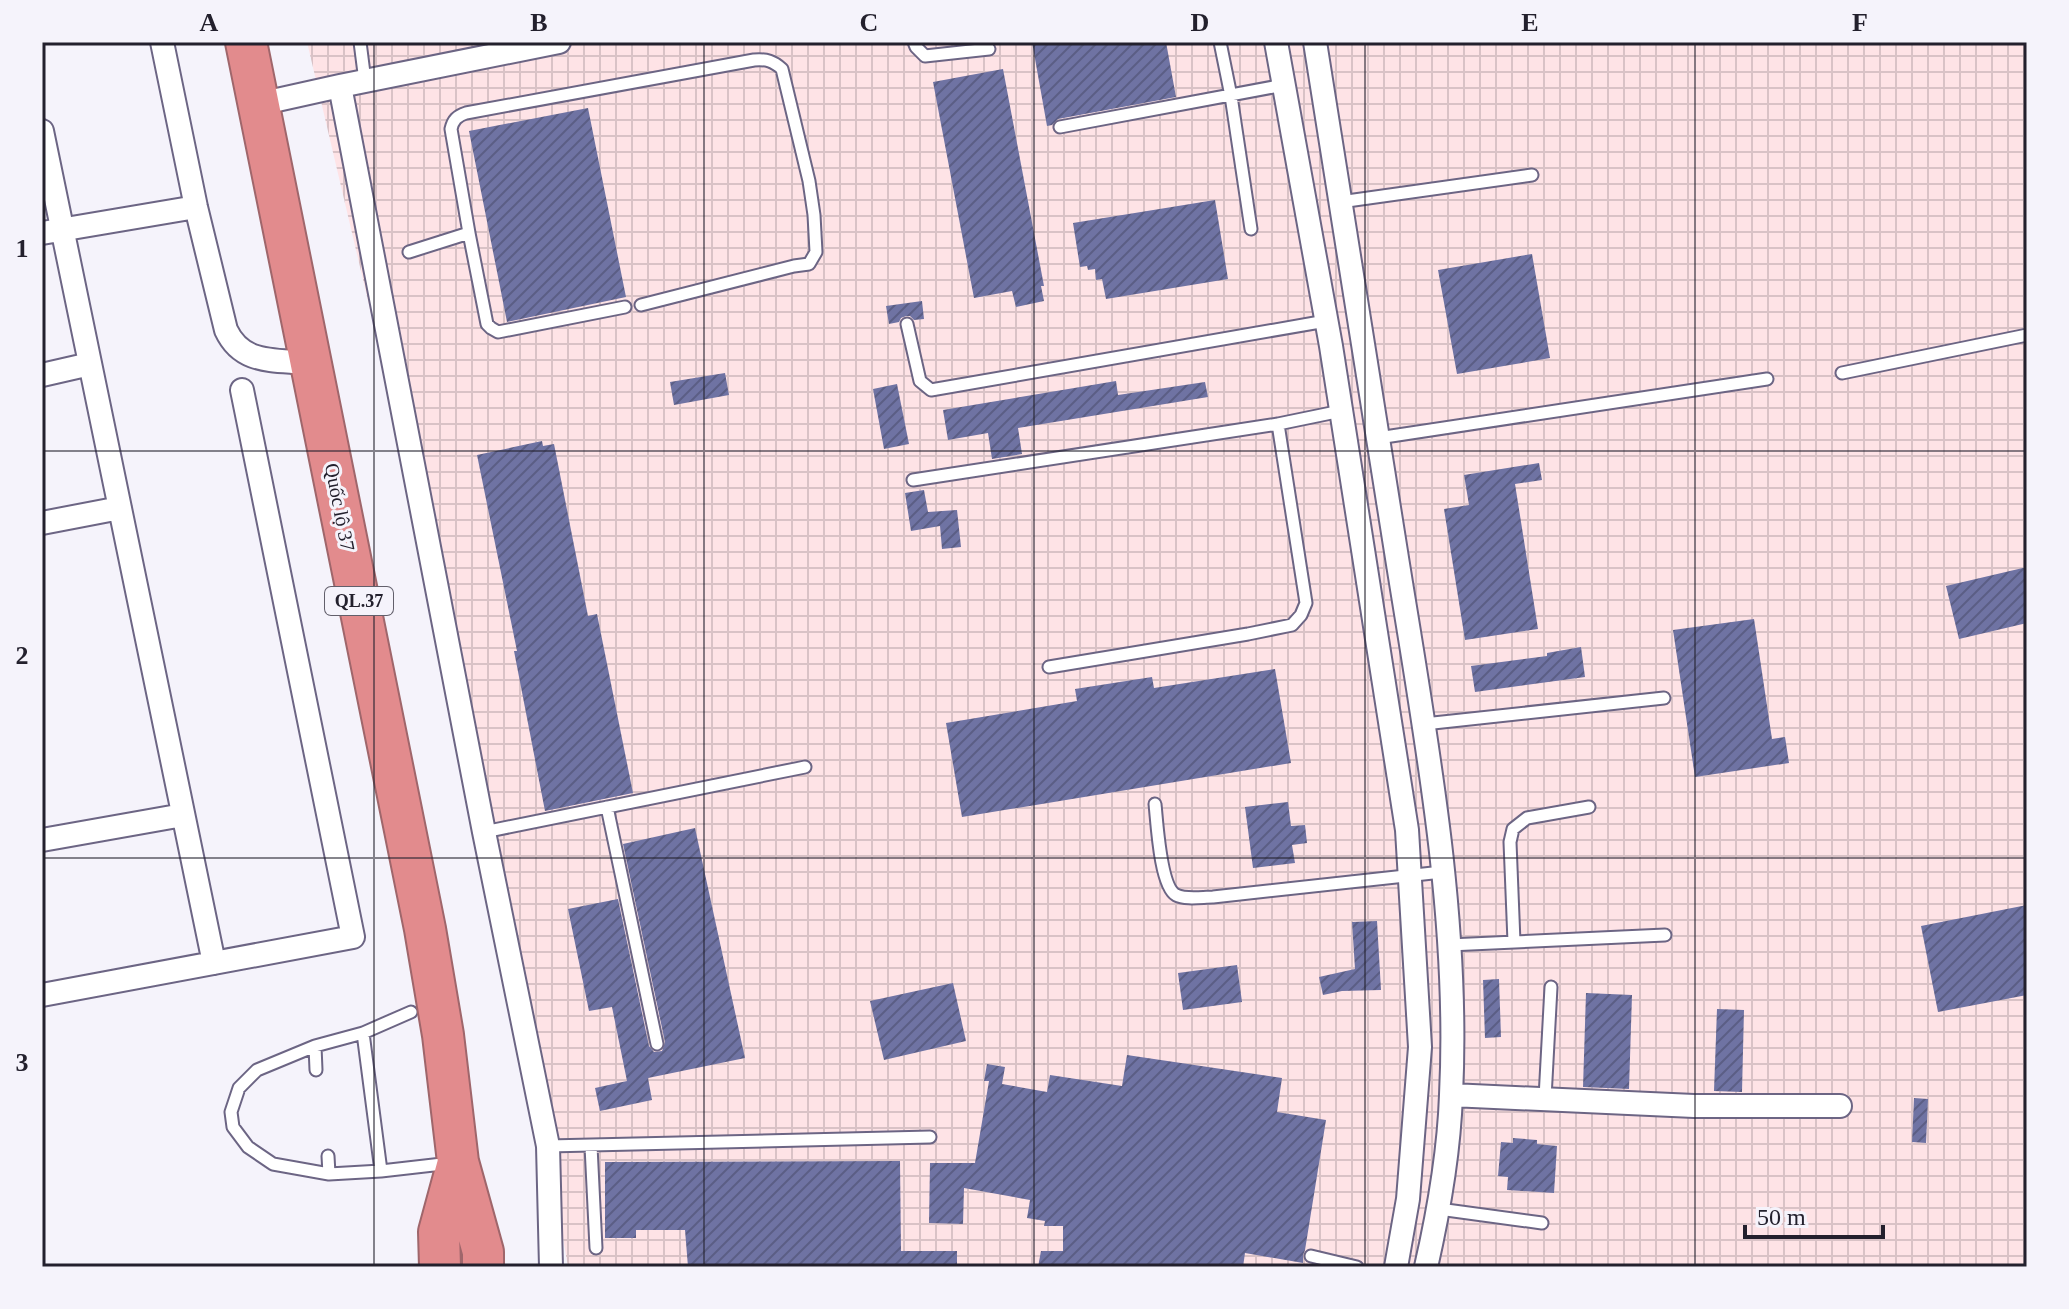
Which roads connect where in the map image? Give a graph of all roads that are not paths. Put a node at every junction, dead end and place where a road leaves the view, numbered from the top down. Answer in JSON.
{"nodes":[{"id":1,"x":162,"y":42,"type":"edge"},
{"id":2,"x":246,"y":42,"type":"edge"},
{"id":3,"x":360,"y":42,"type":"edge"},
{"id":4,"x":914,"y":42,"type":"edge"},
{"id":5,"x":1220,"y":42,"type":"edge"},
{"id":6,"x":1276,"y":42,"type":"edge"},
{"id":7,"x":1315,"y":42,"type":"edge"},
{"id":8,"x":553,"y":43,"type":"edge"},
{"id":9,"x":989,"y":49,"type":"dead end"},
{"id":10,"x":365,"y":81,"type":"junction"},
{"id":11,"x":1284,"y":85,"type":"junction"},
{"id":12,"x":340,"y":86,"type":"junction"},
{"id":13,"x":1231,"y":96,"type":"junction"},
{"id":14,"x":259,"y":104,"type":"junction"},
{"id":15,"x":1060,"y":127,"type":"dead end"},
{"id":16,"x":42,"y":131,"type":"edge"},
{"id":17,"x":1532,"y":175,"type":"dead end"},
{"id":18,"x":1340,"y":202,"type":"junction"},
{"id":19,"x":196,"y":207,"type":"junction"},
{"id":20,"x":1251,"y":229,"type":"dead end"},
{"id":21,"x":52,"y":231,"type":"edge"},
{"id":22,"x":469,"y":233,"type":"junction"},
{"id":23,"x":409,"y":252,"type":"dead end"},
{"id":24,"x":641,"y":305,"type":"dead end"},
{"id":25,"x":625,"y":307,"type":"dead end"},
{"id":26,"x":1326,"y":321,"type":"junction"},
{"id":27,"x":907,"y":324,"type":"dead end"},
{"id":28,"x":2027,"y":335,"type":"edge"},
{"id":29,"x":295,"y":362,"type":"dead end"},
{"id":30,"x":90,"y":364,"type":"junction"},
{"id":31,"x":1842,"y":373,"type":"dead end"},
{"id":32,"x":42,"y":375,"type":"edge"},
{"id":33,"x":1767,"y":379,"type":"dead end"},
{"id":34,"x":242,"y":390,"type":"dead end"},
{"id":35,"x":1341,"y":411,"type":"junction"},
{"id":36,"x":1278,"y":424,"type":"junction"},
{"id":37,"x":1378,"y":438,"type":"junction"},
{"id":38,"x":913,"y":480,"type":"dead end"},
{"id":39,"x":120,"y":508,"type":"junction"},
{"id":40,"x":42,"y":523,"type":"edge"},
{"id":41,"x":1049,"y":667,"type":"dead end"},
{"id":42,"x":1664,"y":698,"type":"dead end"},
{"id":43,"x":1424,"y":724,"type":"junction"},
{"id":44,"x":805,"y":767,"type":"dead end"},
{"id":45,"x":1155,"y":804,"type":"dead end"},
{"id":46,"x":607,"y":807,"type":"junction"},
{"id":47,"x":1589,"y":807,"type":"dead end"},
{"id":48,"x":183,"y":815,"type":"junction"},
{"id":49,"x":484,"y":832,"type":"junction"},
{"id":50,"x":42,"y":840,"type":"edge"},
{"id":51,"x":1442,"y":872,"type":"junction"},
{"id":52,"x":1409,"y":875,"type":"junction"},
{"id":53,"x":1665,"y":935,"type":"dead end"},
{"id":54,"x":1514,"y":942,"type":"junction"},
{"id":55,"x":1448,"y":945,"type":"junction"},
{"id":56,"x":214,"y":963,"type":"junction"},
{"id":57,"x":1551,"y":987,"type":"dead end"},
{"id":58,"x":42,"y":995,"type":"edge"},
{"id":59,"x":411,"y":1012,"type":"dead end"},
{"id":60,"x":363,"y":1033,"type":"junction"},
{"id":61,"x":657,"y":1044,"type":"dead end"},
{"id":62,"x":315,"y":1046,"type":"junction"},
{"id":63,"x":316,"y":1070,"type":"dead end"},
{"id":64,"x":1451,"y":1095,"type":"junction"},
{"id":65,"x":1545,"y":1098,"type":"junction"},
{"id":66,"x":1840,"y":1106,"type":"dead end"},
{"id":67,"x":930,"y":1137,"type":"dead end"},
{"id":68,"x":548,"y":1146,"type":"junction"},
{"id":69,"x":591,"y":1146,"type":"junction"},
{"id":70,"x":328,"y":1156,"type":"dead end"},
{"id":71,"x":458,"y":1162,"type":"junction"},
{"id":72,"x":381,"y":1171,"type":"junction"},
{"id":73,"x":329,"y":1174,"type":"junction"},
{"id":74,"x":1439,"y":1209,"type":"junction"},
{"id":75,"x":1542,"y":1223,"type":"dead end"},
{"id":76,"x":596,"y":1248,"type":"dead end"},
{"id":77,"x":1311,"y":1256,"type":"dead end"},
{"id":78,"x":440,"y":1267,"type":"edge"},
{"id":79,"x":483,"y":1267,"type":"edge"},
{"id":80,"x":551,"y":1267,"type":"edge"},
{"id":81,"x":1357,"y":1267,"type":"edge"},
{"id":82,"x":1396,"y":1267,"type":"edge"},
{"id":83,"x":1426,"y":1267,"type":"edge"}],
"edges":[{"from":1,"to":19,"type":"street"},
{"from":2,"to":14,"type":"highway","name":"Quốc lộ 37","number":"QL.37"},
{"from":3,"to":10,"type":"lane"},
{"from":4,"to":9,"type":"lane"},
{"from":5,"to":13,"type":"lane"},
{"from":6,"to":11,"type":"street"},
{"from":7,"to":18,"type":"street"},
{"from":8,"to":10,"type":"street"},
{"from":10,"to":12,"type":"street"},
{"from":11,"to":13,"type":"lane"},
{"from":11,"to":26,"type":"street"},
{"from":12,"to":14,"type":"street"},
{"from":12,"to":49,"type":"street"},
{"from":13,"to":15,"type":"lane"},
{"from":13,"to":20,"type":"lane"},
{"from":14,"to":71,"type":"highway","name":"Quốc lộ 37","number":"QL.37"},
{"from":16,"to":21,"type":"street"},
{"from":17,"to":18,"type":"lane"},
{"from":18,"to":37,"type":"street"},
{"from":19,"to":21,"type":"street"},
{"from":19,"to":29,"type":"street"},
{"from":21,"to":30,"type":"street"},
{"from":22,"to":23,"type":"lane"},
{"from":22,"to":24,"type":"lane"},
{"from":22,"to":25,"type":"lane"},
{"from":26,"to":27,"type":"lane"},
{"from":26,"to":35,"type":"street"},
{"from":28,"to":31,"type":"lane"},
{"from":30,"to":32,"type":"street"},
{"from":30,"to":39,"type":"street"},
{"from":33,"to":37,"type":"lane"},
{"from":34,"to":56,"type":"street"},
{"from":35,"to":36,"type":"lane"},
{"from":35,"to":52,"type":"street"},
{"from":36,"to":38,"type":"lane"},
{"from":36,"to":41,"type":"lane"},
{"from":37,"to":43,"type":"street"},
{"from":39,"to":40,"type":"street"},
{"from":39,"to":48,"type":"street"},
{"from":42,"to":43,"type":"lane"},
{"from":43,"to":51,"type":"street"},
{"from":44,"to":46,"type":"lane"},
{"from":45,"to":52,"type":"lane"},
{"from":46,"to":49,"type":"lane"},
{"from":46,"to":61,"type":"lane"},
{"from":47,"to":54,"type":"lane"},
{"from":48,"to":50,"type":"street"},
{"from":48,"to":56,"type":"street"},
{"from":49,"to":68,"type":"street"},
{"from":51,"to":52,"type":"lane"},
{"from":51,"to":55,"type":"street"},
{"from":52,"to":82,"type":"street"},
{"from":53,"to":54,"type":"lane"},
{"from":54,"to":55,"type":"lane"},
{"from":55,"to":64,"type":"street"},
{"from":56,"to":58,"type":"street"},
{"from":57,"to":65,"type":"lane"},
{"from":59,"to":60,"type":"lane"},
{"from":60,"to":62,"type":"lane"},
{"from":60,"to":72,"type":"lane"},
{"from":62,"to":63,"type":"lane"},
{"from":62,"to":73,"type":"lane"},
{"from":64,"to":65,"type":"street"},
{"from":64,"to":74,"type":"street"},
{"from":65,"to":66,"type":"street"},
{"from":67,"to":69,"type":"lane"},
{"from":68,"to":69,"type":"lane"},
{"from":68,"to":80,"type":"street"},
{"from":69,"to":76,"type":"lane"},
{"from":70,"to":73,"type":"lane"},
{"from":71,"to":72,"type":"lane"},
{"from":71,"to":78,"type":"highway","name":"Quốc lộ 37","number":"QL.37"},
{"from":71,"to":79,"type":"highway","name":"Quốc lộ 37","number":"QL.37"},
{"from":72,"to":73,"type":"lane"},
{"from":74,"to":75,"type":"lane"},
{"from":74,"to":83,"type":"street"},
{"from":77,"to":81,"type":"lane"}]}
